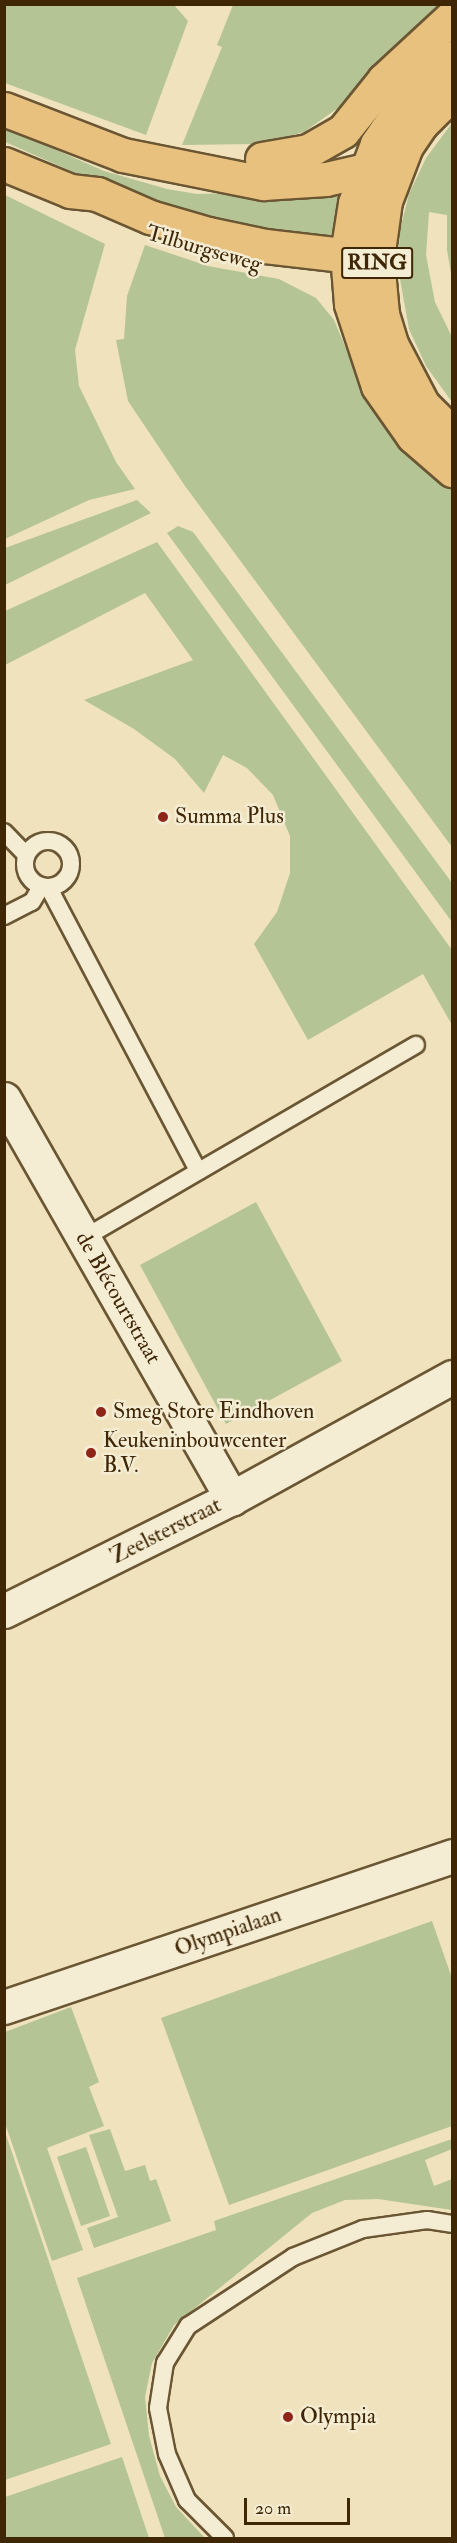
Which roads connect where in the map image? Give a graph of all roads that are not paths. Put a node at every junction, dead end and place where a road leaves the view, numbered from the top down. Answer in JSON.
{"nodes":[{"id":1,"x":453,"y":17,"type":"edge"},
{"id":2,"x":453,"y":58,"type":"edge"},
{"id":3,"x":453,"y":93,"type":"edge"},
{"id":4,"x":4,"y":109,"type":"edge"},
{"id":5,"x":4,"y":164,"type":"edge"},
{"id":6,"x":364,"y":170,"type":"junction"},
{"id":7,"x":263,"y":171,"type":"junction"},
{"id":8,"x":357,"y":265,"type":"junction"},
{"id":9,"x":453,"y":434,"type":"edge"},
{"id":10,"x":453,"y":470,"type":"edge"},
{"id":11,"x":4,"y":832,"type":"edge"},
{"id":12,"x":26,"y":855,"type":"junction"},
{"id":13,"x":45,"y":887,"type":"junction"},
{"id":14,"x":4,"y":916,"type":"edge"},
{"id":15,"x":416,"y":1045,"type":"dead end"},
{"id":16,"x":4,"y":1099,"type":"edge"},
{"id":17,"x":198,"y":1171,"type":"junction"},
{"id":18,"x":84,"y":1238,"type":"junction"},
{"id":19,"x":453,"y":1377,"type":"edge"},
{"id":20,"x":232,"y":1498,"type":"junction"},
{"id":21,"x":4,"y":1611,"type":"edge"},
{"id":22,"x":453,"y":1856,"type":"edge"},
{"id":23,"x":4,"y":2007,"type":"edge"},
{"id":24,"x":453,"y":2224,"type":"edge"},
{"id":25,"x":225,"y":2538,"type":"edge"}],
"edges":[{"from":1,"to":7,"type":"main road"},
{"from":2,"to":6,"type":"main road","number":"RING"},
{"from":3,"to":8,"type":"main road","number":"RING"},
{"from":4,"to":7,"type":"main road"},
{"from":5,"to":8,"type":"main road","name":"Tilburgseweg"},
{"from":6,"to":7,"type":"main road"},
{"from":6,"to":8,"type":"main road","number":"RING"},
{"from":8,"to":9,"type":"main road","number":"RING"},
{"from":8,"to":10,"type":"main road","number":"RING"},
{"from":11,"to":12,"type":"lane"},
{"from":12,"to":13,"type":"lane"},
{"from":12,"to":13,"type":"lane"},
{"from":13,"to":14,"type":"lane"},
{"from":13,"to":17,"type":"lane"},
{"from":15,"to":17,"type":"lane"},
{"from":16,"to":18,"type":"street","name":"de Blécourtstraat"},
{"from":17,"to":18,"type":"lane"},
{"from":18,"to":20,"type":"street","name":"de Blécourtstraat"},
{"from":19,"to":20,"type":"street","name":"Zeelsterstraat"},
{"from":20,"to":21,"type":"street","name":"Zeelsterstraat"},
{"from":22,"to":23,"type":"street","name":"Olympialaan"},
{"from":24,"to":25,"type":"lane"}]}
